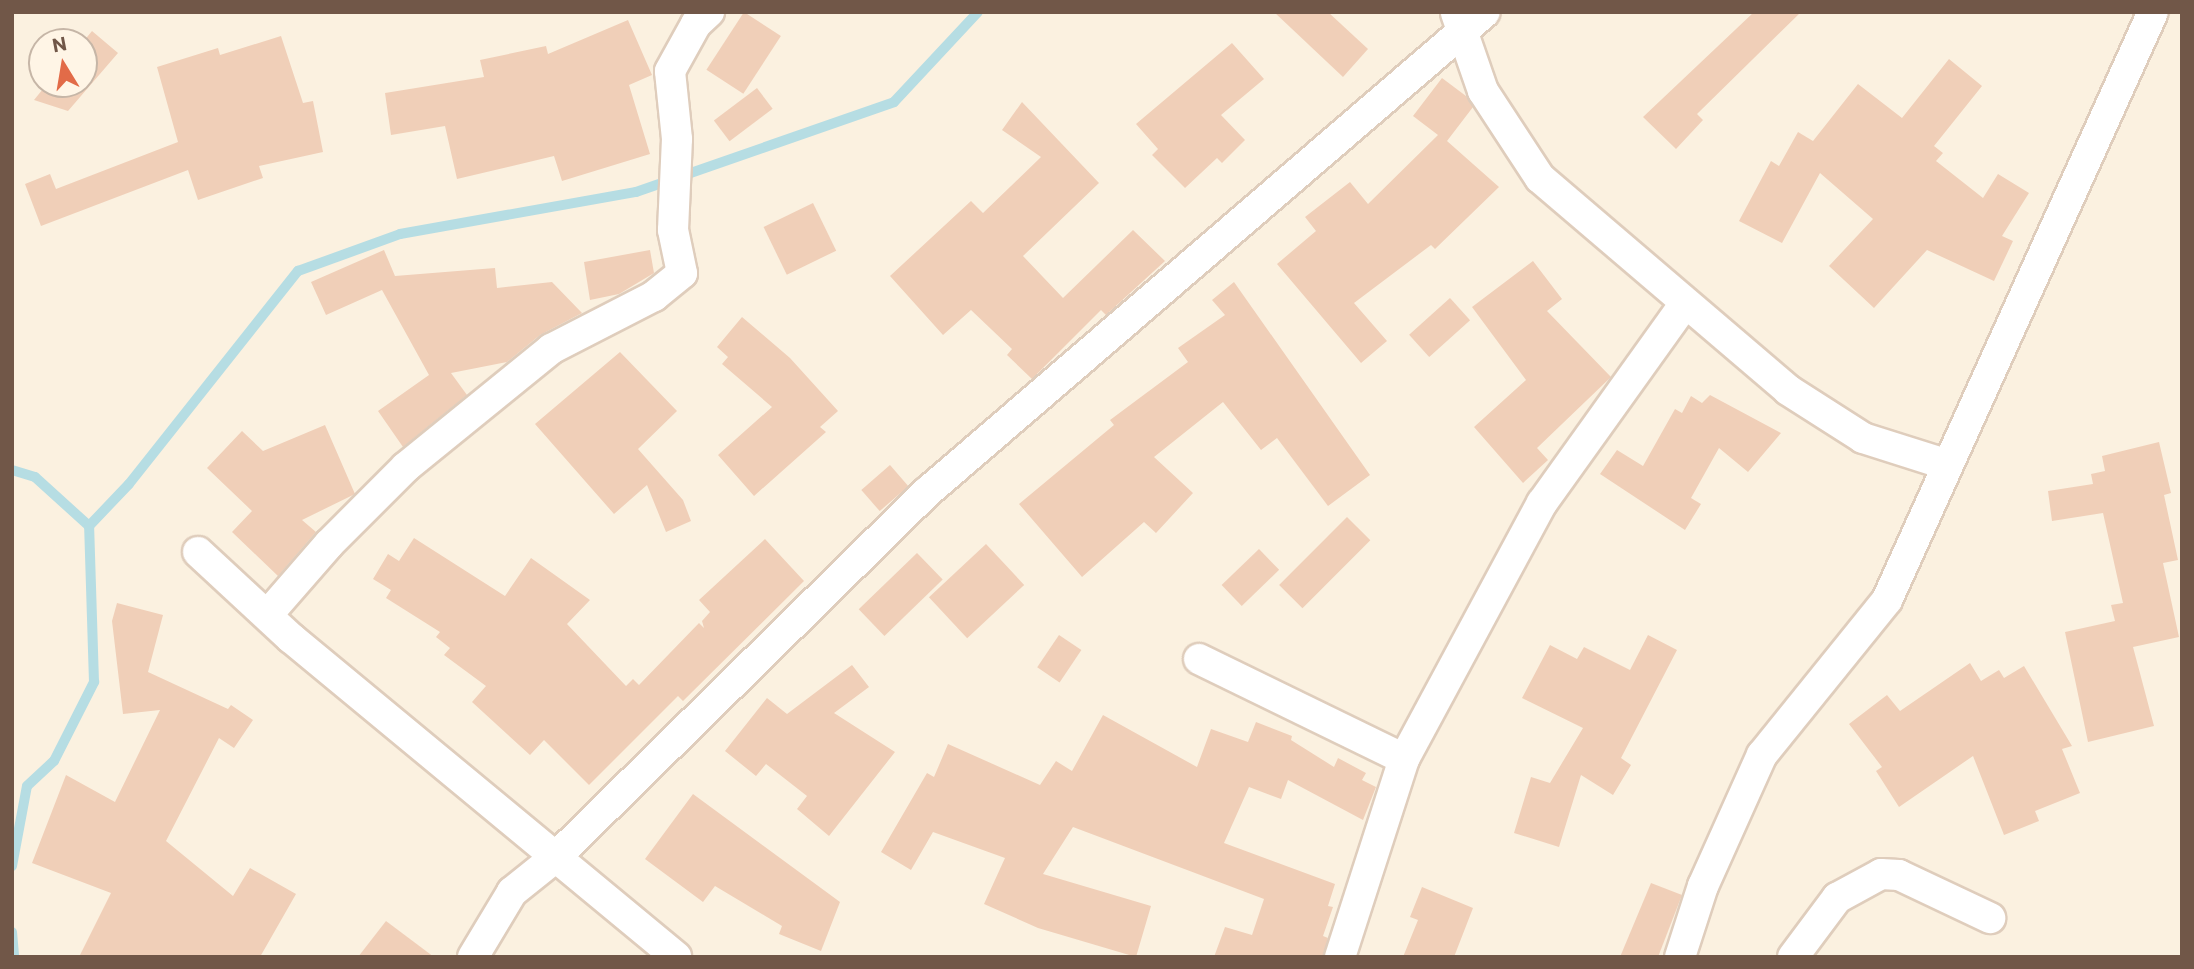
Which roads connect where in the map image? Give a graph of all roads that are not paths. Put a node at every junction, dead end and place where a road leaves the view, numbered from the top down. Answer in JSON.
{"nodes":[{"id":1,"x":709,"y":12,"type":"edge"},
{"id":2,"x":2153,"y":12,"type":"edge"},
{"id":3,"x":1468,"y":17,"type":"edge"},
{"id":4,"x":1684,"y":305,"type":"junction"},
{"id":5,"x":1948,"y":464,"type":"junction"},
{"id":6,"x":198,"y":552,"type":"dead end"},
{"id":7,"x":269,"y":613,"type":"junction"},
{"id":8,"x":1199,"y":659,"type":"dead end"},
{"id":9,"x":1404,"y":759,"type":"junction"},
{"id":10,"x":557,"y":856,"type":"junction"},
{"id":11,"x":1990,"y":918,"type":"dead end"},
{"id":12,"x":473,"y":957,"type":"edge"},
{"id":13,"x":676,"y":957,"type":"edge"},
{"id":14,"x":1340,"y":957,"type":"edge"},
{"id":15,"x":1680,"y":957,"type":"edge"},
{"id":16,"x":1793,"y":957,"type":"edge"}],
"edges":[{"from":1,"to":7,"type":"street"},
{"from":2,"to":5,"type":"street"},
{"from":3,"to":4,"type":"street"},
{"from":3,"to":10,"type":"street"},
{"from":4,"to":5,"type":"street"},
{"from":4,"to":9,"type":"street"},
{"from":5,"to":15,"type":"street"},
{"from":6,"to":7,"type":"street"},
{"from":7,"to":10,"type":"street"},
{"from":8,"to":9,"type":"street"},
{"from":9,"to":14,"type":"street"},
{"from":10,"to":12,"type":"street"},
{"from":10,"to":13,"type":"street"},
{"from":11,"to":16,"type":"street"}]}
